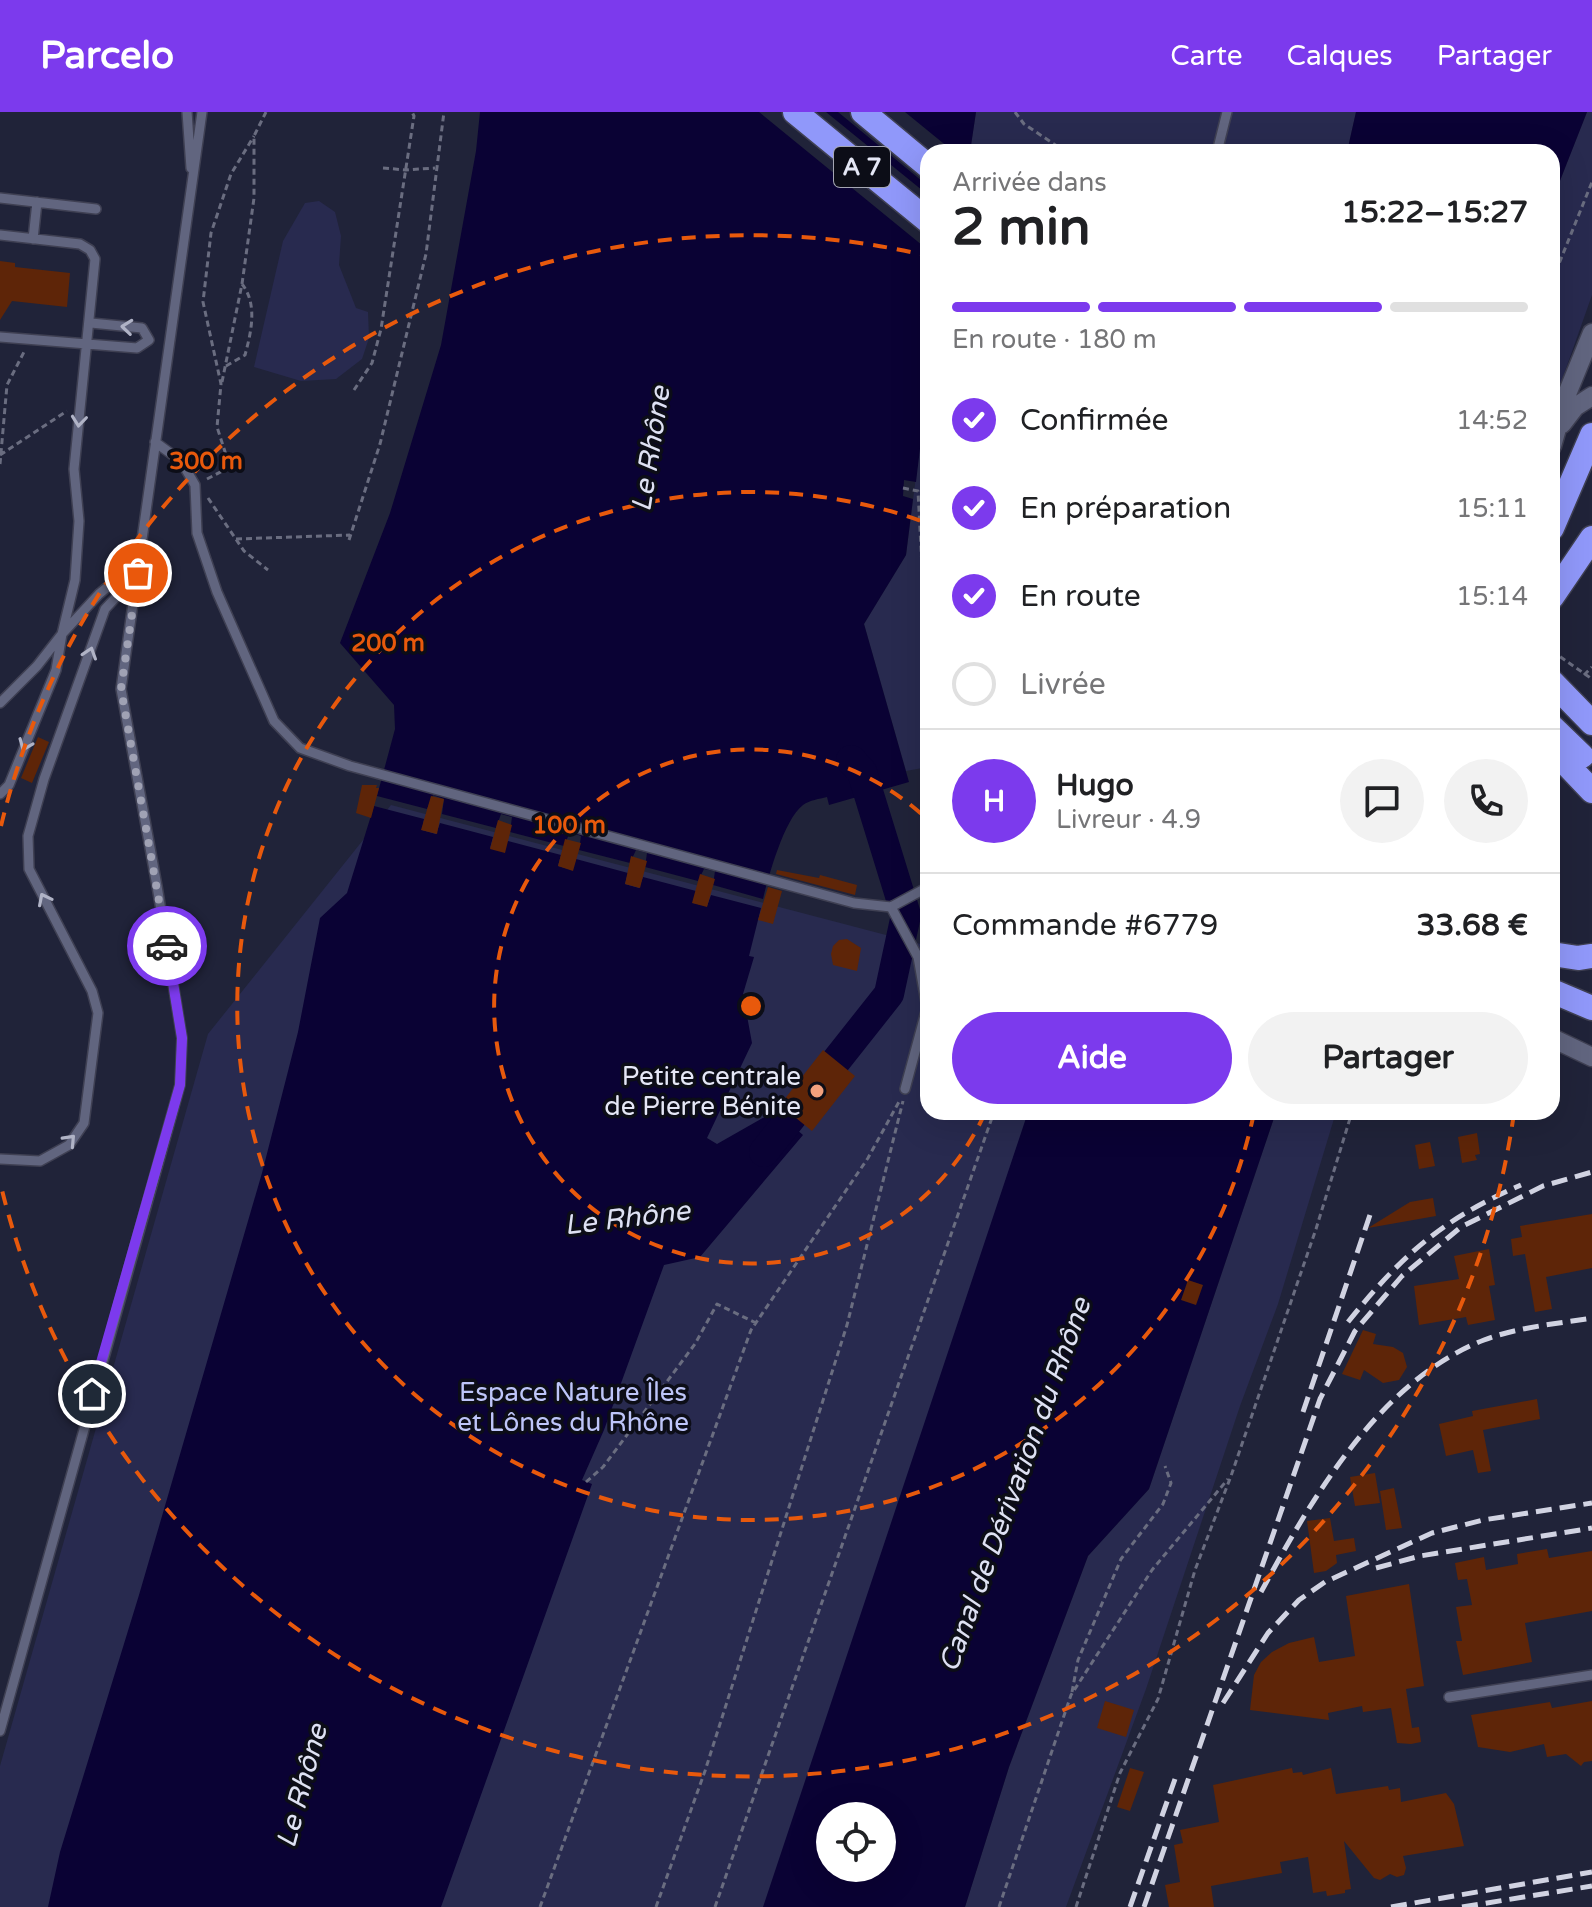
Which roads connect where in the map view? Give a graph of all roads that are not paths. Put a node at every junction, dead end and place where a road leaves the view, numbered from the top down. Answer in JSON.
{"nodes":[{"id":1,"x":187,"y":112,"type":"edge"},
{"id":2,"x":202,"y":112,"type":"edge"},
{"id":3,"x":795,"y":112,"type":"edge"},
{"id":4,"x":863,"y":112,"type":"edge"},
{"id":5,"x":1227,"y":112,"type":"edge"},
{"id":6,"x":1219,"y":144,"type":"edge"},
{"id":7,"x":920,"y":159,"type":"edge"},
{"id":8,"x":193,"y":187,"type":"junction"},
{"id":9,"x":0,"y":198,"type":"edge"},
{"id":10,"x":37,"y":202,"type":"junction"},
{"id":11,"x":96,"y":209,"type":"dead end"},
{"id":12,"x":920,"y":214,"type":"edge"},
{"id":13,"x":0,"y":235,"type":"edge"},
{"id":14,"x":33,"y":239,"type":"junction"},
{"id":15,"x":91,"y":323,"type":"junction"},
{"id":16,"x":1592,"y":333,"type":"edge"},
{"id":17,"x":0,"y":337,"type":"edge"},
{"id":18,"x":149,"y":340,"type":"junction"},
{"id":19,"x":170,"y":342,"type":"junction"},
{"id":20,"x":87,"y":344,"type":"junction"},
{"id":21,"x":1592,"y":396,"type":"edge"},
{"id":22,"x":1560,"y":419,"type":"edge"},
{"id":23,"x":1560,"y":431,"type":"edge"},
{"id":24,"x":1592,"y":435,"type":"edge"},
{"id":25,"x":155,"y":442,"type":"junction"},
{"id":26,"x":1560,"y":509,"type":"edge"},
{"id":27,"x":1592,"y":538,"type":"edge"},
{"id":28,"x":138,"y":573,"type":"junction"},
{"id":29,"x":1560,"y":583,"type":"edge"},
{"id":30,"x":135,"y":593,"type":"junction"},
{"id":31,"x":62,"y":634,"type":"junction"},
{"id":32,"x":1560,"y":677,"type":"edge"},
{"id":33,"x":1588,"y":686,"type":"edge"},
{"id":34,"x":1560,"y":690,"type":"edge"},
{"id":35,"x":0,"y":703,"type":"edge"},
{"id":36,"x":1592,"y":723,"type":"edge"},
{"id":37,"x":1560,"y":735,"type":"edge"},
{"id":38,"x":1560,"y":757,"type":"edge"},
{"id":39,"x":1592,"y":767,"type":"edge"},
{"id":40,"x":1592,"y":791,"type":"edge"},
{"id":41,"x":0,"y":794,"type":"edge"},
{"id":42,"x":920,"y":891,"type":"edge"},
{"id":43,"x":891,"y":907,"type":"junction"},
{"id":44,"x":1560,"y":956,"type":"edge"},
{"id":45,"x":1592,"y":956,"type":"edge"},
{"id":46,"x":920,"y":967,"type":"edge"},
{"id":47,"x":1560,"y":994,"type":"edge"},
{"id":48,"x":1592,"y":1008,"type":"edge"},
{"id":49,"x":920,"y":1035,"type":"edge"},
{"id":50,"x":1560,"y":1042,"type":"edge"},
{"id":51,"x":1592,"y":1057,"type":"edge"},
{"id":52,"x":905,"y":1089,"type":"road end"},
{"id":53,"x":0,"y":1159,"type":"edge"},
{"id":54,"x":1592,"y":1675,"type":"edge"},
{"id":55,"x":1449,"y":1697,"type":"dead end"},
{"id":56,"x":3,"y":1711,"type":"edge"},
{"id":57,"x":0,"y":1731,"type":"edge"}],
"edges":[{"from":1,"to":8,"type":"lane"},
{"from":2,"to":8,"type":"lane"},
{"from":3,"to":12,"type":"highway","number":"A 7"},
{"from":4,"to":7,"type":"highway","number":"A 7"},
{"from":5,"to":6,"type":"lane"},
{"from":8,"to":19,"type":"lane"},
{"from":9,"to":10,"type":"lane"},
{"from":10,"to":11,"type":"lane"},
{"from":10,"to":14,"type":"lane"},
{"from":13,"to":14,"type":"lane"},
{"from":14,"to":15,"type":"lane"},
{"from":18,"to":15,"type":"lane","one_way":true},
{"from":15,"to":20,"type":"lane"},
{"from":16,"to":22,"type":"street"},
{"from":17,"to":20,"type":"lane"},
{"from":18,"to":19,"type":"lane"},
{"from":18,"to":20,"type":"lane"},
{"from":19,"to":25,"type":"lane"},
{"from":20,"to":31,"type":"lane","one_way":true},
{"from":21,"to":23,"type":"street"},
{"from":24,"to":26,"type":"highway"},
{"from":25,"to":28,"type":"lane"},
{"from":25,"to":43,"type":"lane"},
{"from":27,"to":29,"type":"highway"},
{"from":28,"to":30,"type":"lane"},
{"from":28,"to":31,"type":"lane"},
{"from":53,"to":30,"type":"lane","one_way":true},
{"from":30,"to":56,"type":"lane"},
{"from":31,"to":35,"type":"lane"},
{"from":31,"to":41,"type":"lane","one_way":true},
{"from":32,"to":33,"type":"highway"},
{"from":34,"to":36,"type":"highway"},
{"from":37,"to":39,"type":"highway"},
{"from":38,"to":40,"type":"highway"},
{"from":42,"to":43,"type":"lane"},
{"from":43,"to":46,"type":"lane"},
{"from":44,"to":45,"type":"highway"},
{"from":47,"to":48,"type":"highway"},
{"from":49,"to":52,"type":"lane"},
{"from":50,"to":51,"type":"street"},
{"from":54,"to":55,"type":"lane"},
{"from":56,"to":57,"type":"lane"}]}
